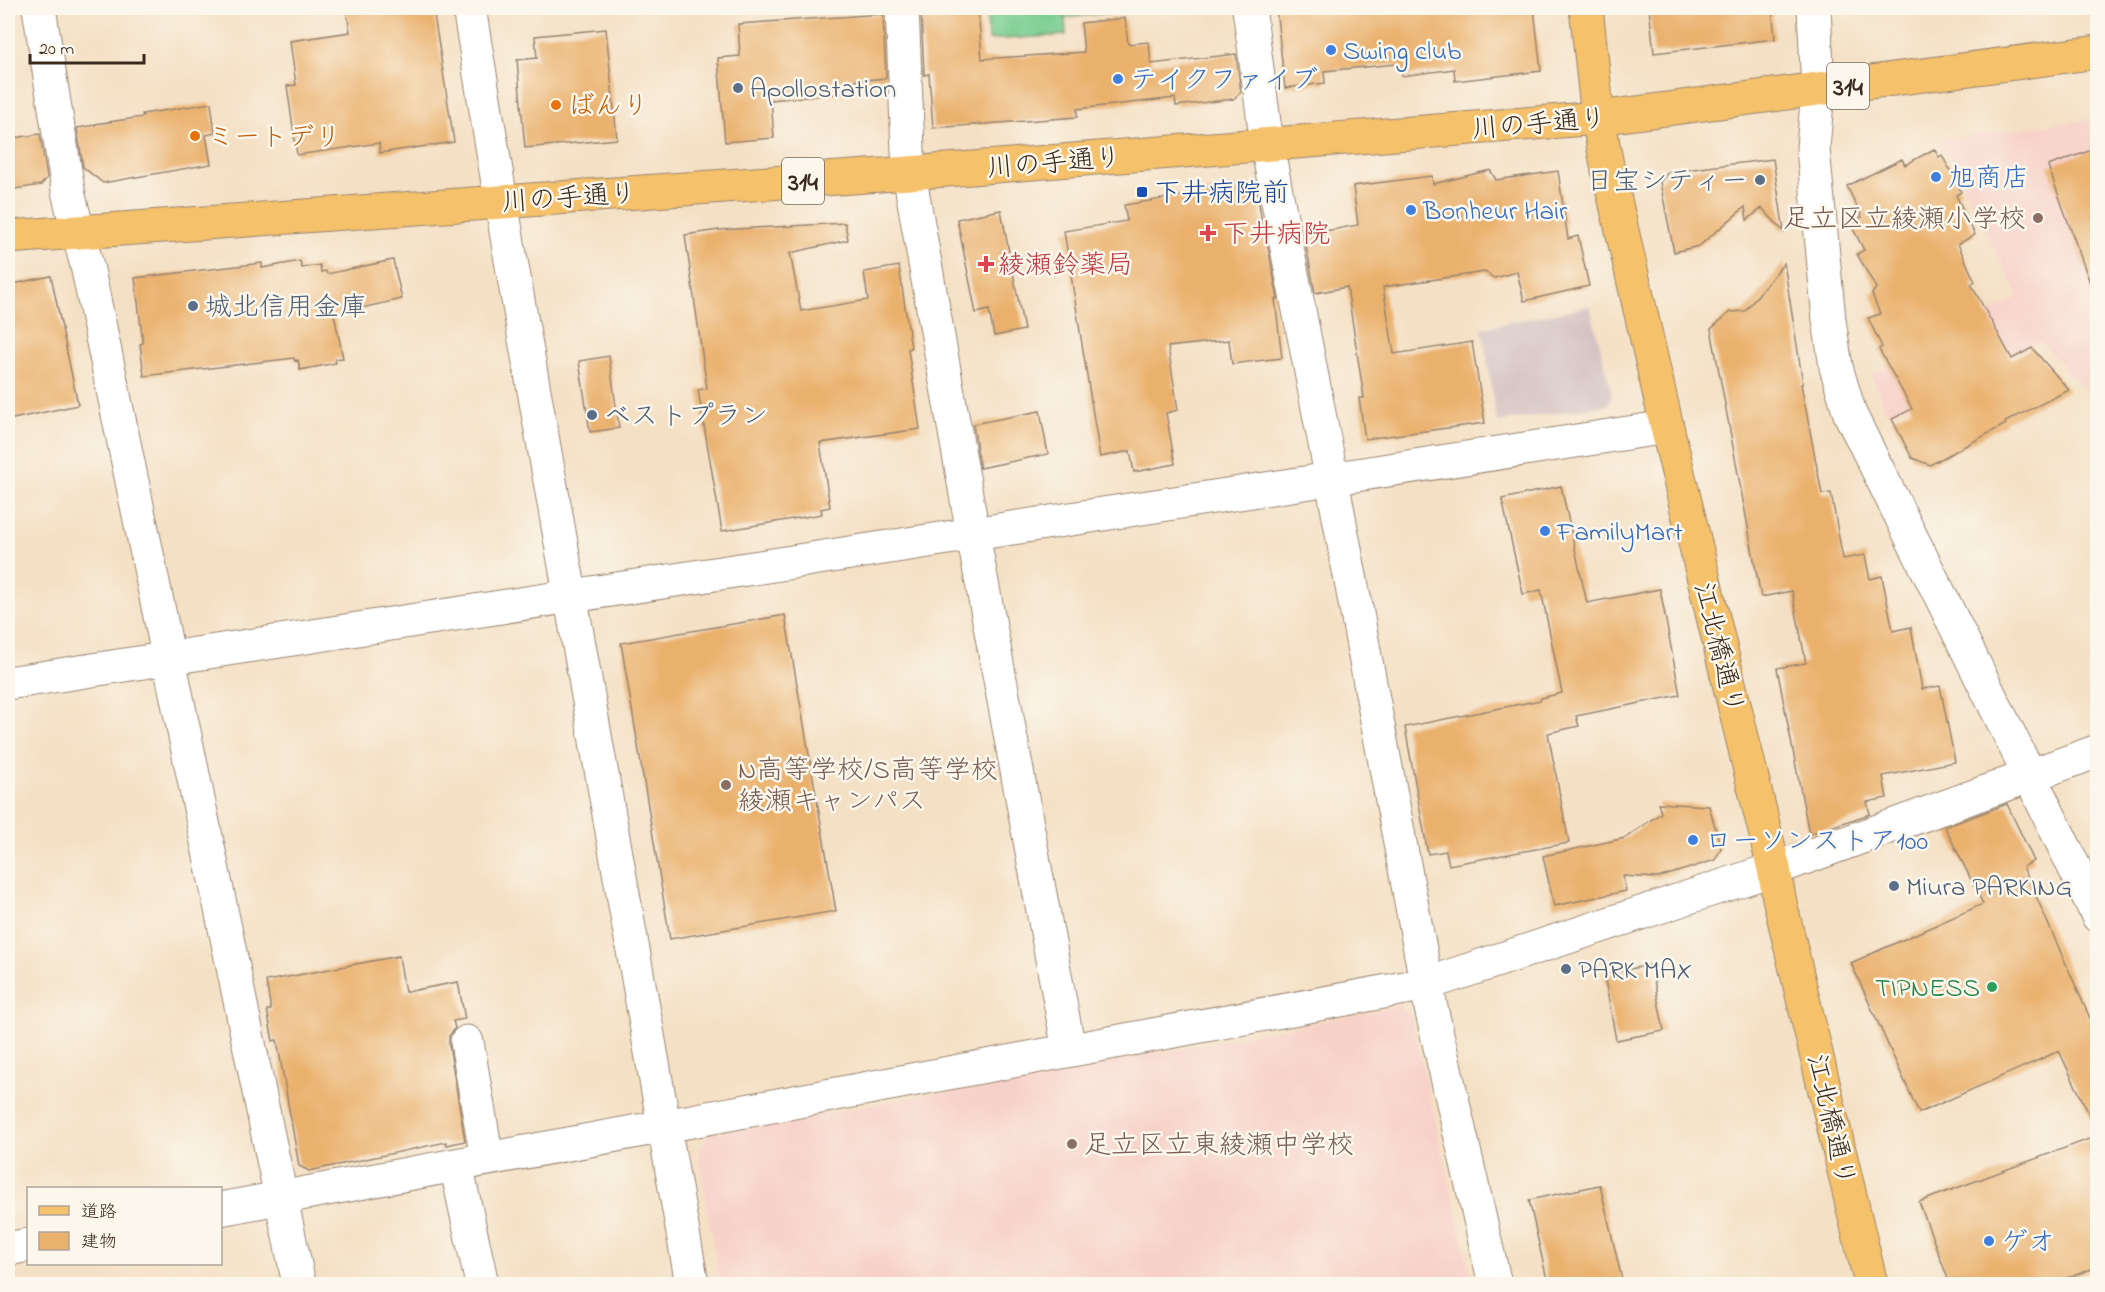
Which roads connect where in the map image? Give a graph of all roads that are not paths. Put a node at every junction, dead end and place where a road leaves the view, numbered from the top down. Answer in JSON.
{"nodes":[{"id":1,"x":39,"y":8,"type":"edge"},
{"id":2,"x":469,"y":8,"type":"edge"},
{"id":3,"x":903,"y":8,"type":"edge"},
{"id":4,"x":1249,"y":8,"type":"edge"},
{"id":5,"x":1586,"y":8,"type":"edge"},
{"id":6,"x":1814,"y":8,"type":"edge"},
{"id":7,"x":2097,"y":52,"type":"edge"},
{"id":8,"x":1818,"y":90,"type":"junction"},
{"id":9,"x":1598,"y":118,"type":"junction"},
{"id":10,"x":1267,"y":145,"type":"junction"},
{"id":11,"x":909,"y":173,"type":"junction"},
{"id":12,"x":501,"y":202,"type":"junction"},
{"id":13,"x":78,"y":232,"type":"junction"},
{"id":14,"x":8,"y":237,"type":"edge"},
{"id":15,"x":1667,"y":427,"type":"junction"},
{"id":16,"x":1332,"y":480,"type":"junction"},
{"id":17,"x":973,"y":535,"type":"junction"},
{"id":18,"x":571,"y":596,"type":"junction"},
{"id":19,"x":169,"y":659,"type":"junction"},
{"id":20,"x":8,"y":683,"type":"edge"},
{"id":21,"x":2097,"y":751,"type":"edge"},
{"id":22,"x":2029,"y":774,"type":"junction"},
{"id":23,"x":1774,"y":869,"type":"junction"},
{"id":24,"x":2097,"y":916,"type":"edge"},
{"id":25,"x":1426,"y":984,"type":"junction"},
{"id":26,"x":467,"y":1042,"type":"dead end"},
{"id":27,"x":1069,"y":1050,"type":"junction"},
{"id":28,"x":664,"y":1127,"type":"junction"},
{"id":29,"x":472,"y":1162,"type":"junction"},
{"id":30,"x":280,"y":1197,"type":"junction"},
{"id":31,"x":222,"y":1209,"type":"edge"},
{"id":32,"x":27,"y":1245,"type":"edge"},
{"id":33,"x":8,"y":1250,"type":"edge"},
{"id":34,"x":299,"y":1284,"type":"edge"},
{"id":35,"x":482,"y":1284,"type":"edge"},
{"id":36,"x":692,"y":1284,"type":"edge"},
{"id":37,"x":1495,"y":1284,"type":"edge"},
{"id":38,"x":1871,"y":1284,"type":"edge"}],
"edges":[{"from":1,"to":13,"type":"street"},
{"from":2,"to":12,"type":"street"},
{"from":3,"to":11,"type":"street"},
{"from":4,"to":10,"type":"street"},
{"from":5,"to":9,"type":"main road","name":"江北橋通り"},
{"from":6,"to":8,"type":"street"},
{"from":7,"to":8,"type":"main road","name":"川の手通り","number":"314"},
{"from":8,"to":9,"type":"main road","name":"川の手通り","number":"314"},
{"from":8,"to":22,"type":"street"},
{"from":9,"to":10,"type":"main road","name":"川の手通り","number":"314"},
{"from":9,"to":15,"type":"main road","name":"江北橋通り"},
{"from":10,"to":11,"type":"main road","name":"川の手通り","number":"314"},
{"from":10,"to":16,"type":"street"},
{"from":11,"to":12,"type":"main road","name":"川の手通り","number":"314"},
{"from":11,"to":17,"type":"street"},
{"from":12,"to":13,"type":"main road","name":"川の手通り","number":"314"},
{"from":12,"to":18,"type":"street"},
{"from":13,"to":14,"type":"main road","name":"川の手通り","number":"314"},
{"from":13,"to":19,"type":"street"},
{"from":15,"to":16,"type":"street"},
{"from":15,"to":23,"type":"main road","name":"江北橋通り"},
{"from":16,"to":17,"type":"street"},
{"from":16,"to":25,"type":"street"},
{"from":17,"to":18,"type":"street"},
{"from":17,"to":27,"type":"street"},
{"from":18,"to":19,"type":"street"},
{"from":18,"to":28,"type":"street"},
{"from":19,"to":20,"type":"street"},
{"from":19,"to":30,"type":"street"},
{"from":21,"to":22,"type":"street"},
{"from":22,"to":23,"type":"street"},
{"from":22,"to":24,"type":"street"},
{"from":23,"to":25,"type":"street"},
{"from":23,"to":38,"type":"main road","name":"江北橋通り"},
{"from":25,"to":27,"type":"street"},
{"from":25,"to":37,"type":"street"},
{"from":26,"to":29,"type":"street"},
{"from":27,"to":28,"type":"street"},
{"from":28,"to":29,"type":"street"},
{"from":28,"to":36,"type":"street"},
{"from":29,"to":30,"type":"street"},
{"from":29,"to":35,"type":"street"},
{"from":30,"to":31,"type":"street"},
{"from":30,"to":34,"type":"street"},
{"from":32,"to":33,"type":"street"}]}
